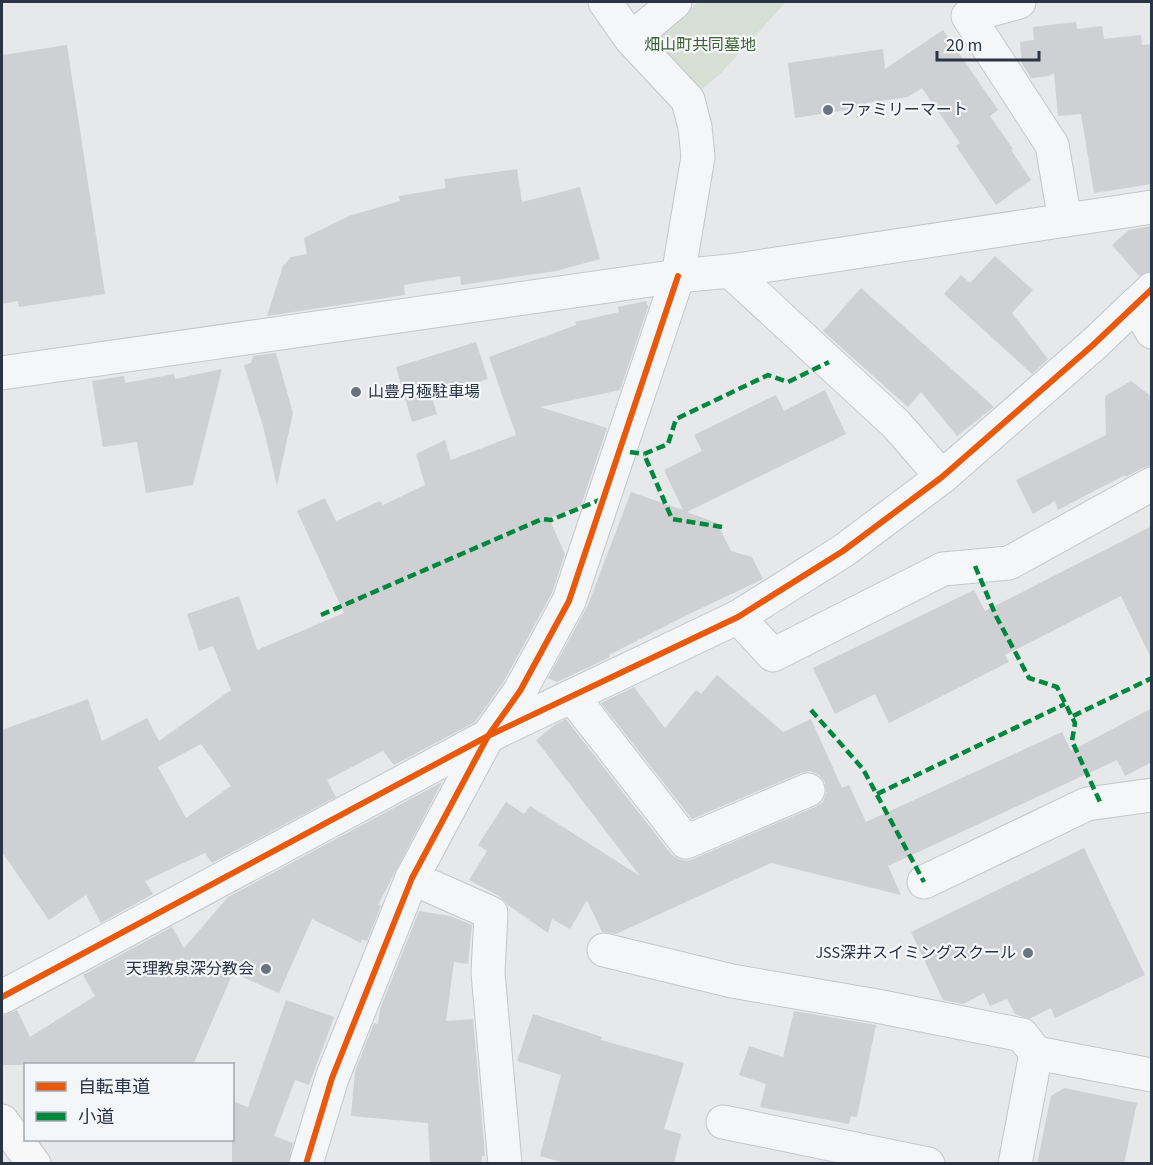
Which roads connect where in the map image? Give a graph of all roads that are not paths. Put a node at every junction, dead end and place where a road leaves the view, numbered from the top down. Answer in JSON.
{"nodes":[{"id":1,"x":605,"y":2,"type":"edge"},
{"id":2,"x":675,"y":2,"type":"edge"},
{"id":3,"x":1019,"y":2,"type":"edge"},
{"id":4,"x":631,"y":39,"type":"junction"},
{"id":5,"x":1152,"y":207,"type":"edge"},
{"id":6,"x":1065,"y":220,"type":"junction"},
{"id":7,"x":730,"y":271,"type":"junction"},
{"id":8,"x":678,"y":276,"type":"junction"},
{"id":9,"x":1146,"y":309,"type":"edge"},
{"id":10,"x":2,"y":373,"type":"edge"},
{"id":11,"x":942,"y":477,"type":"junction"},
{"id":12,"x":1152,"y":484,"type":"edge"},
{"id":13,"x":738,"y":617,"type":"junction"},
{"id":14,"x":572,"y":696,"type":"junction"},
{"id":15,"x":488,"y":736,"type":"junction"},
{"id":16,"x":808,"y":790,"type":"dead end"},
{"id":17,"x":1152,"y":795,"type":"edge"},
{"id":18,"x":412,"y":878,"type":"junction"},
{"id":19,"x":924,"y":882,"type":"dead end"},
{"id":20,"x":604,"y":950,"type":"dead end"},
{"id":21,"x":2,"y":997,"type":"edge"},
{"id":22,"x":1036,"y":1053,"type":"junction"},
{"id":23,"x":1152,"y":1075,"type":"edge"},
{"id":24,"x":2,"y":1121,"type":"edge"},
{"id":25,"x":723,"y":1122,"type":"dead end"},
{"id":26,"x":34,"y":1164,"type":"edge"},
{"id":27,"x":306,"y":1164,"type":"edge"},
{"id":28,"x":505,"y":1164,"type":"edge"},
{"id":29,"x":928,"y":1164,"type":"edge"},
{"id":30,"x":1015,"y":1164,"type":"edge"}],
"edges":[{"from":1,"to":4,"type":"street"},
{"from":2,"to":4,"type":"street"},
{"from":3,"to":6,"type":"street"},
{"from":4,"to":8,"type":"street"},
{"from":5,"to":6,"type":"street"},
{"from":6,"to":7,"type":"street"},
{"from":7,"to":8,"type":"street"},
{"from":7,"to":11,"type":"street"},
{"from":8,"to":10,"type":"street"},
{"from":8,"to":15,"type":"street"},
{"from":9,"to":11,"type":"street"},
{"from":11,"to":13,"type":"street"},
{"from":12,"to":13,"type":"street"},
{"from":13,"to":14,"type":"street"},
{"from":14,"to":15,"type":"street"},
{"from":14,"to":16,"type":"street"},
{"from":15,"to":18,"type":"street"},
{"from":15,"to":21,"type":"street"},
{"from":17,"to":19,"type":"street"},
{"from":18,"to":27,"type":"street"},
{"from":18,"to":28,"type":"street"},
{"from":20,"to":22,"type":"street"},
{"from":22,"to":23,"type":"street"},
{"from":22,"to":30,"type":"street"},
{"from":24,"to":26,"type":"main road"},
{"from":25,"to":29,"type":"street"}]}
